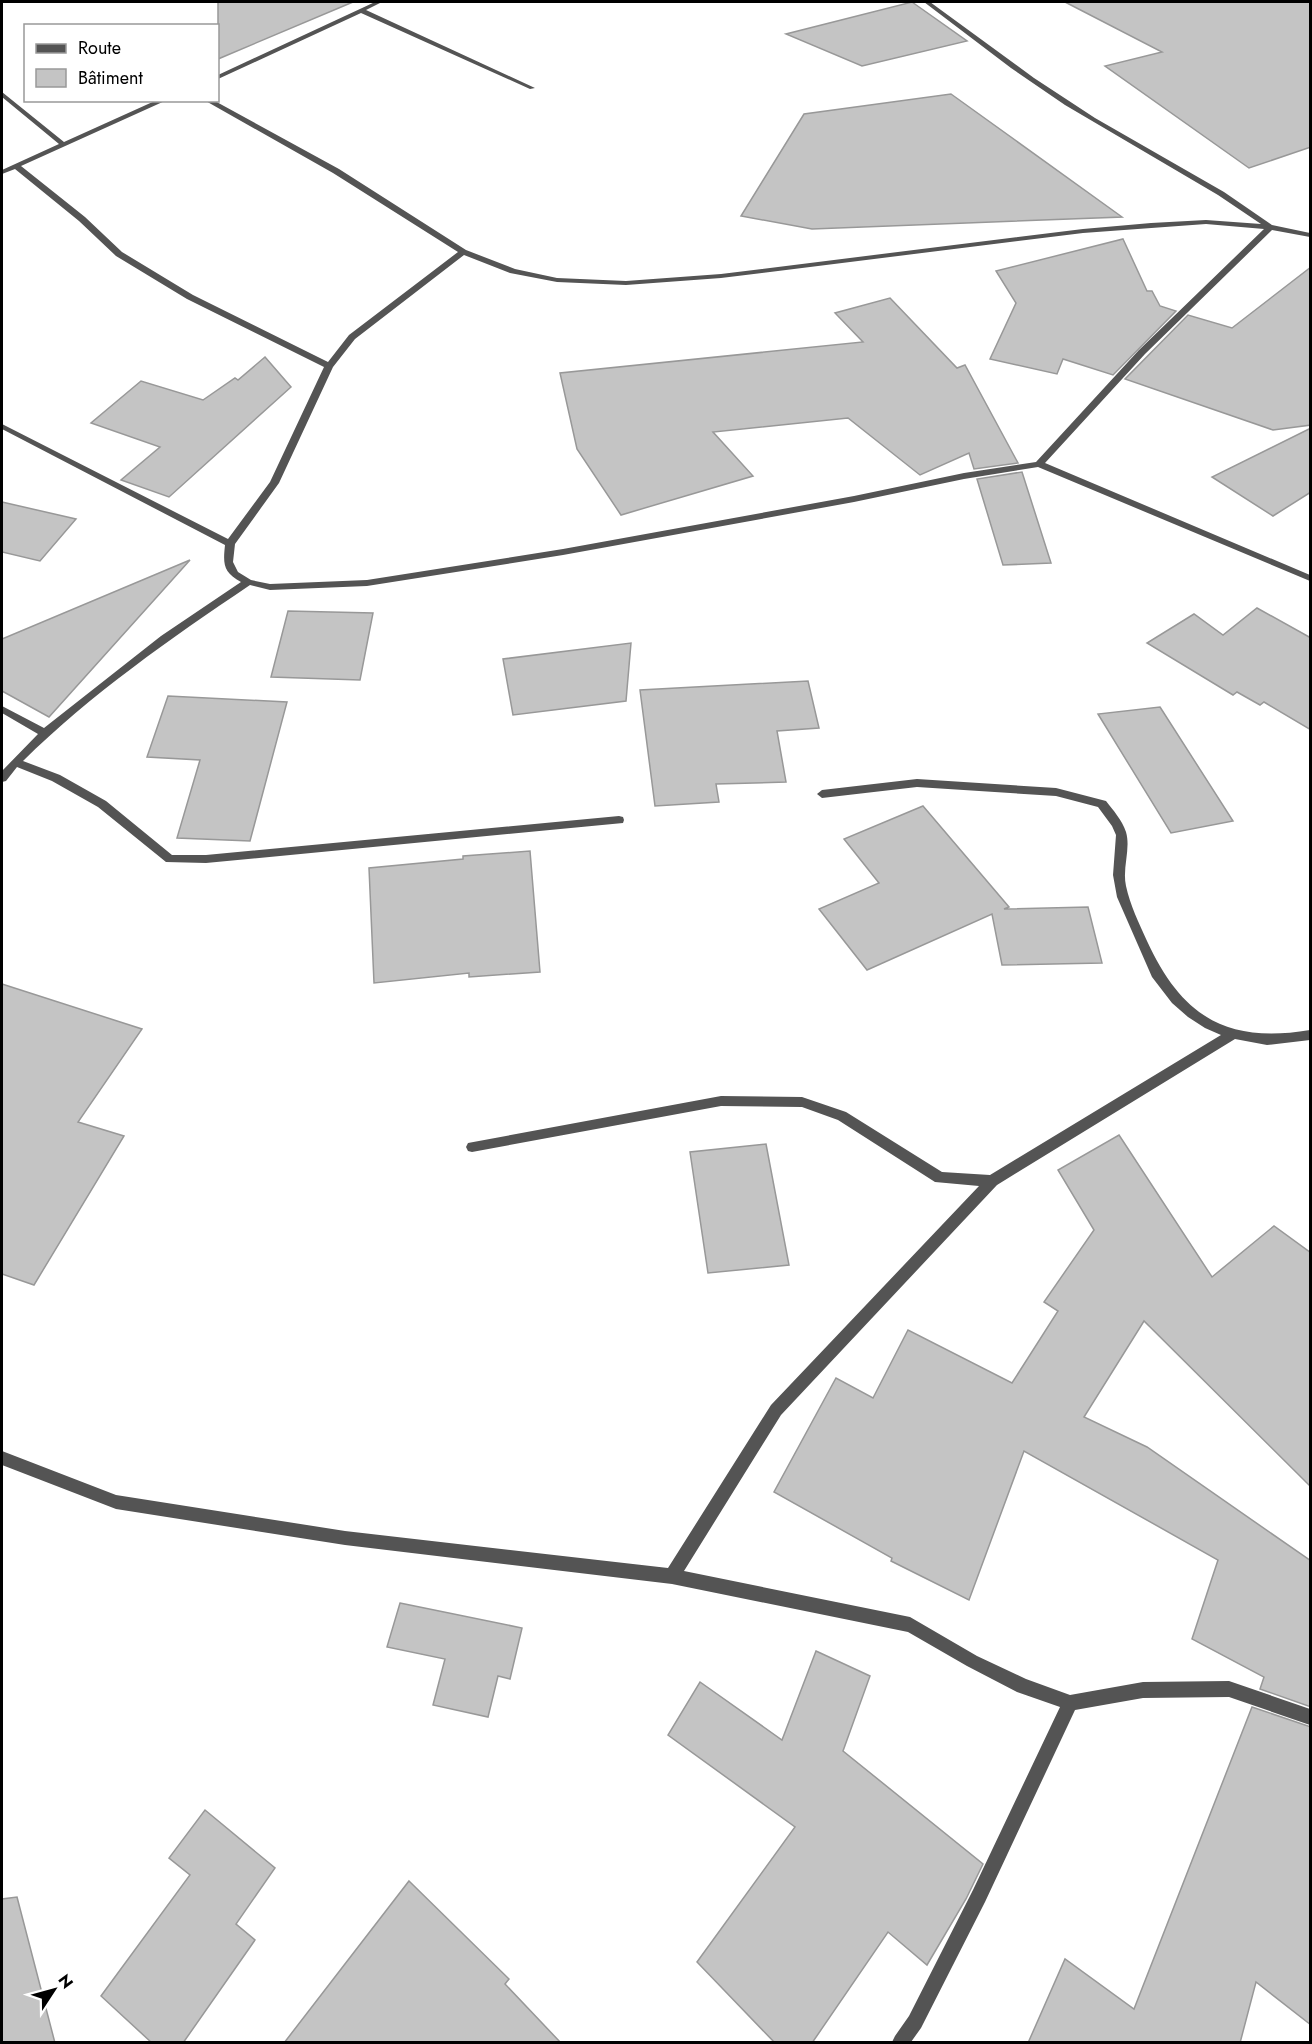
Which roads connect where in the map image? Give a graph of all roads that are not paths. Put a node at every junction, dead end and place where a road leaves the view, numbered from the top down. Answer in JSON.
{"nodes":[{"id":1,"x":379,"y":2,"type":"edge"},
{"id":2,"x":927,"y":2,"type":"edge"},
{"id":3,"x":362,"y":11,"type":"junction"},
{"id":4,"x":219,"y":77,"type":"edge"},
{"id":5,"x":532,"y":88,"type":"dead end"},
{"id":6,"x":2,"y":94,"type":"edge"},
{"id":7,"x":159,"y":102,"type":"edge"},
{"id":8,"x":211,"y":102,"type":"edge"},
{"id":9,"x":63,"y":144,"type":"junction"},
{"id":10,"x":16,"y":166,"type":"junction"},
{"id":11,"x":2,"y":172,"type":"edge"},
{"id":12,"x":1270,"y":227,"type":"junction"},
{"id":13,"x":1311,"y":235,"type":"edge"},
{"id":14,"x":463,"y":252,"type":"junction"},
{"id":15,"x":329,"y":366,"type":"junction"},
{"id":16,"x":2,"y":426,"type":"edge"},
{"id":17,"x":1039,"y":464,"type":"junction"},
{"id":18,"x":230,"y":544,"type":"junction"},
{"id":19,"x":1311,"y":578,"type":"edge"},
{"id":20,"x":248,"y":582,"type":"junction"},
{"id":21,"x":2,"y":709,"type":"edge"},
{"id":22,"x":45,"y":733,"type":"junction"},
{"id":23,"x":15,"y":762,"type":"junction"},
{"id":24,"x":2,"y":778,"type":"edge"},
{"id":25,"x":822,"y":795,"type":"dead end"},
{"id":26,"x":620,"y":820,"type":"dead end"},
{"id":27,"x":1232,"y":1035,"type":"junction"},
{"id":28,"x":1311,"y":1035,"type":"edge"},
{"id":29,"x":472,"y":1147,"type":"dead end"},
{"id":30,"x":992,"y":1181,"type":"junction"},
{"id":31,"x":2,"y":1458,"type":"edge"},
{"id":32,"x":672,"y":1576,"type":"junction"},
{"id":33,"x":1070,"y":1703,"type":"junction"},
{"id":34,"x":1311,"y":1717,"type":"edge"},
{"id":35,"x":901,"y":2043,"type":"edge"}],
"edges":[{"from":1,"to":3,"type":"street"},
{"from":2,"to":12,"type":"street"},
{"from":3,"to":4,"type":"street"},
{"from":3,"to":5,"type":"street"},
{"from":6,"to":9,"type":"street"},
{"from":7,"to":9,"type":"street"},
{"from":8,"to":14,"type":"street"},
{"from":9,"to":10,"type":"street"},
{"from":10,"to":11,"type":"street"},
{"from":10,"to":15,"type":"street"},
{"from":12,"to":13,"type":"street"},
{"from":12,"to":14,"type":"street"},
{"from":12,"to":17,"type":"street"},
{"from":14,"to":15,"type":"street"},
{"from":15,"to":18,"type":"street"},
{"from":16,"to":18,"type":"street"},
{"from":17,"to":19,"type":"street"},
{"from":17,"to":20,"type":"street"},
{"from":18,"to":20,"type":"street"},
{"from":20,"to":22,"type":"street"},
{"from":21,"to":22,"type":"street"},
{"from":22,"to":23,"type":"street"},
{"from":23,"to":24,"type":"street"},
{"from":23,"to":26,"type":"street"},
{"from":25,"to":27,"type":"street"},
{"from":27,"to":28,"type":"street"},
{"from":27,"to":30,"type":"street"},
{"from":29,"to":30,"type":"street"},
{"from":30,"to":32,"type":"street"},
{"from":31,"to":32,"type":"street"},
{"from":32,"to":33,"type":"street"},
{"from":33,"to":34,"type":"street"},
{"from":33,"to":35,"type":"street"}]}
